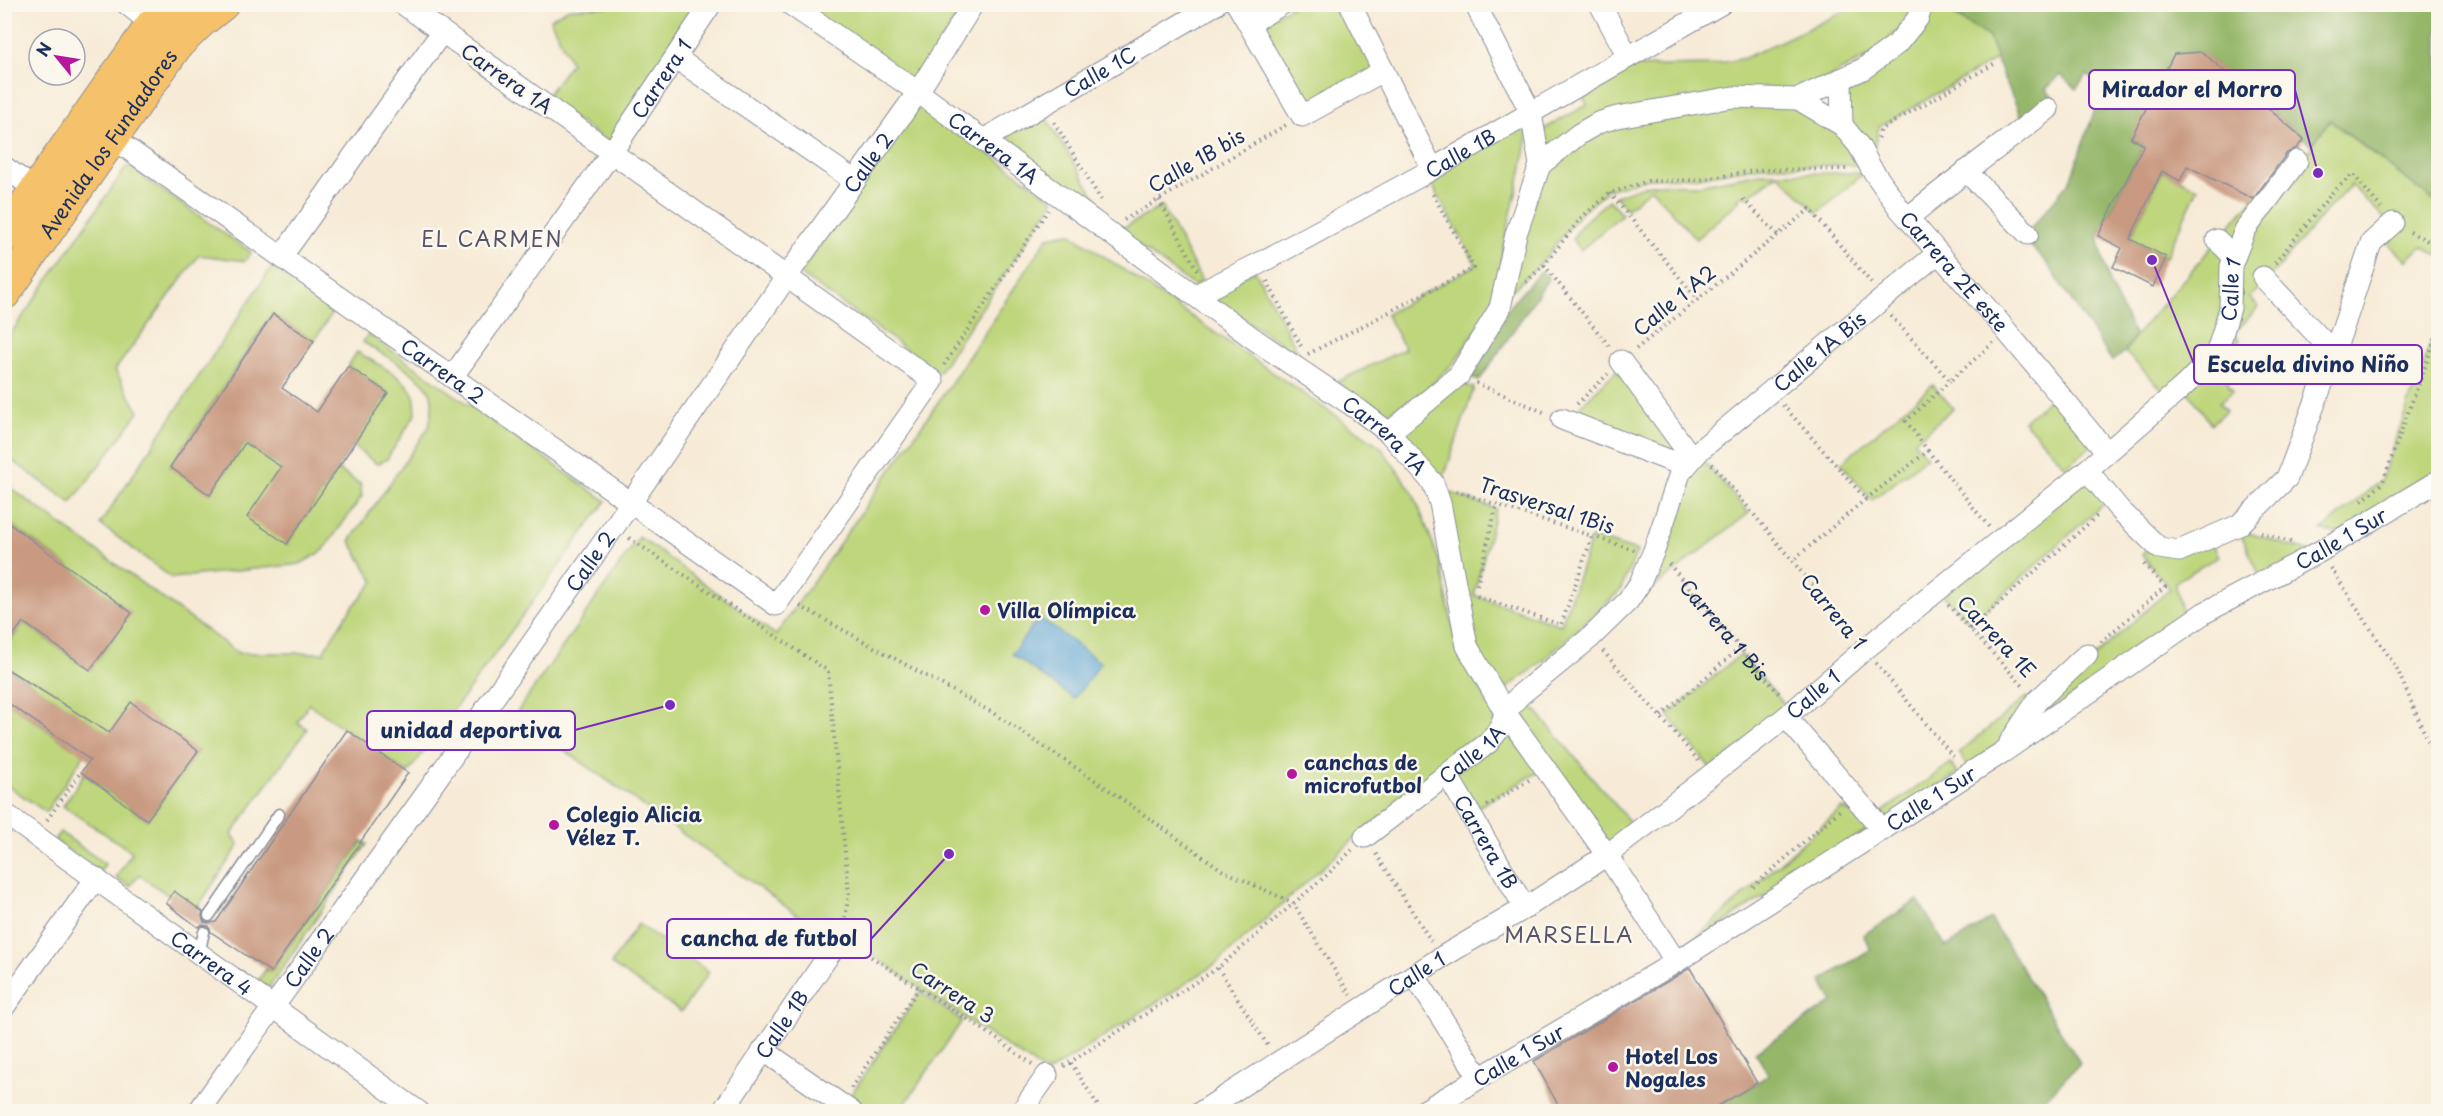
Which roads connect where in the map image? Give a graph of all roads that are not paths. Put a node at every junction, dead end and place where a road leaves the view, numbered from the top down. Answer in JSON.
{"nodes":[{"id":1,"x":127,"y":4,"type":"edge"},
{"id":2,"x":222,"y":4,"type":"edge"},
{"id":3,"x":403,"y":4,"type":"edge"},
{"id":4,"x":711,"y":4,"type":"edge"},
{"id":5,"x":790,"y":4,"type":"edge"},
{"id":6,"x":973,"y":4,"type":"edge"},
{"id":7,"x":1216,"y":4,"type":"edge"},
{"id":8,"x":1237,"y":4,"type":"edge"},
{"id":9,"x":1281,"y":4,"type":"edge"},
{"id":10,"x":1350,"y":4,"type":"edge"},
{"id":11,"x":1475,"y":4,"type":"edge"},
{"id":12,"x":1600,"y":4,"type":"edge"},
{"id":13,"x":1721,"y":4,"type":"edge"},
{"id":14,"x":1922,"y":4,"type":"edge"},
{"id":15,"x":168,"y":24,"type":"edge"},
{"id":16,"x":1249,"y":24,"type":"junction"},
{"id":17,"x":442,"y":32,"type":"junction"},
{"id":18,"x":676,"y":57,"type":"junction"},
{"id":19,"x":1628,"y":57,"type":"junction"},
{"id":20,"x":1383,"y":71,"type":"junction"},
{"id":21,"x":1841,"y":79,"type":"junction"},
{"id":22,"x":918,"y":92,"type":"junction"},
{"id":23,"x":1798,"y":99,"type":"junction"},
{"id":24,"x":2048,"y":109,"type":"dead end"},
{"id":25,"x":1531,"y":113,"type":"junction"},
{"id":26,"x":1842,"y":125,"type":"junction"},
{"id":27,"x":111,"y":137,"type":"junction"},
{"id":28,"x":983,"y":140,"type":"junction"},
{"id":29,"x":612,"y":152,"type":"junction"},
{"id":30,"x":2297,"y":161,"type":"dead end"},
{"id":31,"x":1540,"y":165,"type":"junction"},
{"id":32,"x":4,"y":167,"type":"edge"},
{"id":33,"x":1966,"y":171,"type":"junction"},
{"id":34,"x":1427,"y":172,"type":"junction"},
{"id":35,"x":855,"y":181,"type":"junction"},
{"id":36,"x":49,"y":199,"type":"junction"},
{"id":37,"x":1909,"y":217,"type":"junction"},
{"id":38,"x":2393,"y":223,"type":"dead end"},
{"id":39,"x":2028,"y":234,"type":"dead end"},
{"id":40,"x":4,"y":236,"type":"edge"},
{"id":41,"x":2217,"y":240,"type":"dead end"},
{"id":42,"x":1938,"y":253,"type":"junction"},
{"id":43,"x":282,"y":256,"type":"junction"},
{"id":44,"x":2234,"y":256,"type":"junction"},
{"id":45,"x":787,"y":276,"type":"junction"},
{"id":46,"x":2263,"y":277,"type":"road end"},
{"id":47,"x":1202,"y":292,"type":"junction"},
{"id":48,"x":4,"y":293,"type":"edge"},
{"id":49,"x":2333,"y":351,"type":"junction"},
{"id":50,"x":1622,"y":361,"type":"road end"},
{"id":51,"x":453,"y":376,"type":"junction"},
{"id":52,"x":1562,"y":419,"type":"road end"},
{"id":53,"x":1389,"y":433,"type":"junction"},
{"id":54,"x":2106,"y":451,"type":"junction"},
{"id":55,"x":1692,"y":458,"type":"junction"},
{"id":56,"x":2087,"y":470,"type":"junction"},
{"id":57,"x":2439,"y":481,"type":"edge"},
{"id":58,"x":629,"y":503,"type":"junction"},
{"id":59,"x":779,"y":601,"type":"joint"},
{"id":60,"x":2087,"y":654,"type":"road end"},
{"id":61,"x":1505,"y":712,"type":"junction"},
{"id":62,"x":1790,"y":713,"type":"junction"},
{"id":63,"x":2003,"y":752,"type":"junction"},
{"id":64,"x":1448,"y":776,"type":"junction"},
{"id":65,"x":4,"y":813,"type":"edge"},
{"id":66,"x":279,"y":814,"type":"dead end"},
{"id":67,"x":1883,"y":830,"type":"junction"},
{"id":68,"x":1365,"y":837,"type":"road end"},
{"id":69,"x":1607,"y":855,"type":"junction"},
{"id":70,"x":96,"y":878,"type":"junction"},
{"id":71,"x":1525,"y":908,"type":"junction"},
{"id":72,"x":209,"y":916,"type":"dead end"},
{"id":73,"x":204,"y":932,"type":"dead end"},
{"id":74,"x":840,"y":937,"type":"road end"},
{"id":75,"x":203,"y":955,"type":"junction"},
{"id":76,"x":1676,"y":962,"type":"junction"},
{"id":77,"x":1415,"y":976,"type":"junction"},
{"id":78,"x":274,"y":1006,"type":"junction"},
{"id":79,"x":4,"y":1007,"type":"edge"},
{"id":80,"x":763,"y":1050,"type":"junction"},
{"id":81,"x":1047,"y":1074,"type":"road end"},
{"id":82,"x":1479,"y":1077,"type":"junction"},
{"id":83,"x":846,"y":1107,"type":"edge"},
{"id":84,"x":1214,"y":1108,"type":"edge"},
{"id":85,"x":198,"y":1112,"type":"edge"},
{"id":86,"x":419,"y":1112,"type":"edge"},
{"id":87,"x":722,"y":1112,"type":"edge"},
{"id":88,"x":1021,"y":1112,"type":"edge"},
{"id":89,"x":1422,"y":1112,"type":"edge"}],
"edges":[{"from":1,"to":15,"type":"street"},
{"from":2,"to":15,"type":"main road","name":"Avenida los Fundadores"},
{"from":3,"to":17,"type":"street","name":"Carrera 1A"},
{"from":4,"to":18,"type":"street","name":"Carrera 1"},
{"from":5,"to":22,"type":"street"},
{"from":6,"to":22,"type":"street","name":"Calle 2"},
{"from":7,"to":28,"type":"street","name":"Calle 1C"},
{"from":8,"to":16,"type":"street"},
{"from":9,"to":16,"type":"street"},
{"from":10,"to":20,"type":"street"},
{"from":11,"to":25,"type":"street"},
{"from":12,"to":19,"type":"street"},
{"from":13,"to":19,"type":"street","name":"Calle 1B"},
{"from":14,"to":21,"type":"street"},
{"from":15,"to":27,"type":"main road","name":"Avenida los Fundadores"},
{"from":15,"to":36,"type":"main road","name":"Avenida los Fundadores"},
{"from":16,"to":20,"type":"street"},
{"from":17,"to":29,"type":"street","name":"Carrera 1A"},
{"from":17,"to":43,"type":"street"},
{"from":18,"to":29,"type":"street","name":"Carrera 1"},
{"from":18,"to":35,"type":"street"},
{"from":19,"to":25,"type":"street","name":"Calle 1B"},
{"from":20,"to":34,"type":"street"},
{"from":21,"to":23,"type":"street"},
{"from":21,"to":26,"type":"street"},
{"from":22,"to":28,"type":"street","name":"Carrera 1A"},
{"from":22,"to":35,"type":"street","name":"Calle 2"},
{"from":23,"to":26,"type":"street","name":"Carrera 2E este"},
{"from":23,"to":31,"type":"street"},
{"from":24,"to":33,"type":"street"},
{"from":25,"to":31,"type":"street"},
{"from":25,"to":34,"type":"street","name":"Calle 1B"},
{"from":26,"to":37,"type":"street","name":"Carrera 2E este"},
{"from":27,"to":36,"type":"main road","name":"Avenida los Fundadores"},
{"from":27,"to":43,"type":"street","name":"Carrera 2"},
{"from":28,"to":47,"type":"street","name":"Carrera 1A"},
{"from":29,"to":45,"type":"street","name":"Carrera 1A"},
{"from":29,"to":51,"type":"street","name":"Carrera 1"},
{"from":30,"to":44,"type":"street","name":"Calle 1"},
{"from":31,"to":53,"type":"street"},
{"from":32,"to":36,"type":"street"},
{"from":33,"to":37,"type":"street"},
{"from":33,"to":39,"type":"street"},
{"from":34,"to":47,"type":"street","name":"Calle 1B"},
{"from":35,"to":45,"type":"street","name":"Calle 2"},
{"from":36,"to":40,"type":"main road","name":"Avenida los Fundadores"},
{"from":36,"to":48,"type":"main road","name":"Avenida los Fundadores"},
{"from":37,"to":42,"type":"street","name":"Carrera 2E este"},
{"from":38,"to":49,"type":"street"},
{"from":41,"to":44,"type":"street"},
{"from":42,"to":54,"type":"street","name":"Carrera 2E este"},
{"from":42,"to":55,"type":"street","name":"Calle 1A Bis"},
{"from":43,"to":51,"type":"street","name":"Carrera 2"},
{"from":44,"to":54,"type":"street","name":"Calle 1"},
{"from":45,"to":58,"type":"street","name":"Calle 2"},
{"from":45,"to":59,"type":"street","name":"Carrera 1A"},
{"from":46,"to":49,"type":"street"},
{"from":47,"to":53,"type":"street","name":"Carrera 1A"},
{"from":49,"to":56,"type":"street"},
{"from":50,"to":55,"type":"street"},
{"from":51,"to":58,"type":"street","name":"Carrera 2"},
{"from":52,"to":55,"type":"street"},
{"from":53,"to":61,"type":"street","name":"Carrera 1A"},
{"from":54,"to":56,"type":"street","name":"Calle 1"},
{"from":55,"to":61,"type":"street","name":"Calle 1A"},
{"from":56,"to":62,"type":"street","name":"Calle 1"},
{"from":57,"to":63,"type":"street","name":"Calle 1 Sur"},
{"from":58,"to":59,"type":"street","name":"Carrera 2"},
{"from":58,"to":78,"type":"street","name":"Calle 2"},
{"from":60,"to":63,"type":"street"},
{"from":61,"to":64,"type":"street","name":"Calle 1A"},
{"from":61,"to":69,"type":"street","name":"Carrera 1A"},
{"from":62,"to":67,"type":"street"},
{"from":62,"to":69,"type":"street","name":"Calle 1"},
{"from":63,"to":67,"type":"street","name":"Calle 1 Sur"},
{"from":64,"to":68,"type":"street","name":"Calle 1A"},
{"from":64,"to":71,"type":"street","name":"Carrera 1B"},
{"from":65,"to":70,"type":"street","name":"Carrera 4"},
{"from":66,"to":72,"type":"lane"},
{"from":67,"to":76,"type":"street","name":"Calle 1 Sur"},
{"from":69,"to":71,"type":"street","name":"Calle 1"},
{"from":69,"to":76,"type":"street","name":"Carrera 1A"},
{"from":70,"to":75,"type":"street","name":"Carrera 4"},
{"from":70,"to":79,"type":"street"},
{"from":71,"to":77,"type":"street","name":"Calle 1"},
{"from":73,"to":75,"type":"lane"},
{"from":74,"to":80,"type":"street","name":"Calle 1B"},
{"from":75,"to":78,"type":"street","name":"Carrera 4"},
{"from":76,"to":82,"type":"street","name":"Calle 1 Sur"},
{"from":77,"to":82,"type":"street"},
{"from":77,"to":84,"type":"street","name":"Calle 1"},
{"from":78,"to":85,"type":"street","name":"Calle 2"},
{"from":78,"to":86,"type":"street","name":"Carrera 4"},
{"from":80,"to":83,"type":"street"},
{"from":80,"to":87,"type":"street","name":"Calle 1B"},
{"from":81,"to":88,"type":"street"},
{"from":82,"to":89,"type":"street","name":"Calle 1 Sur"}]}
